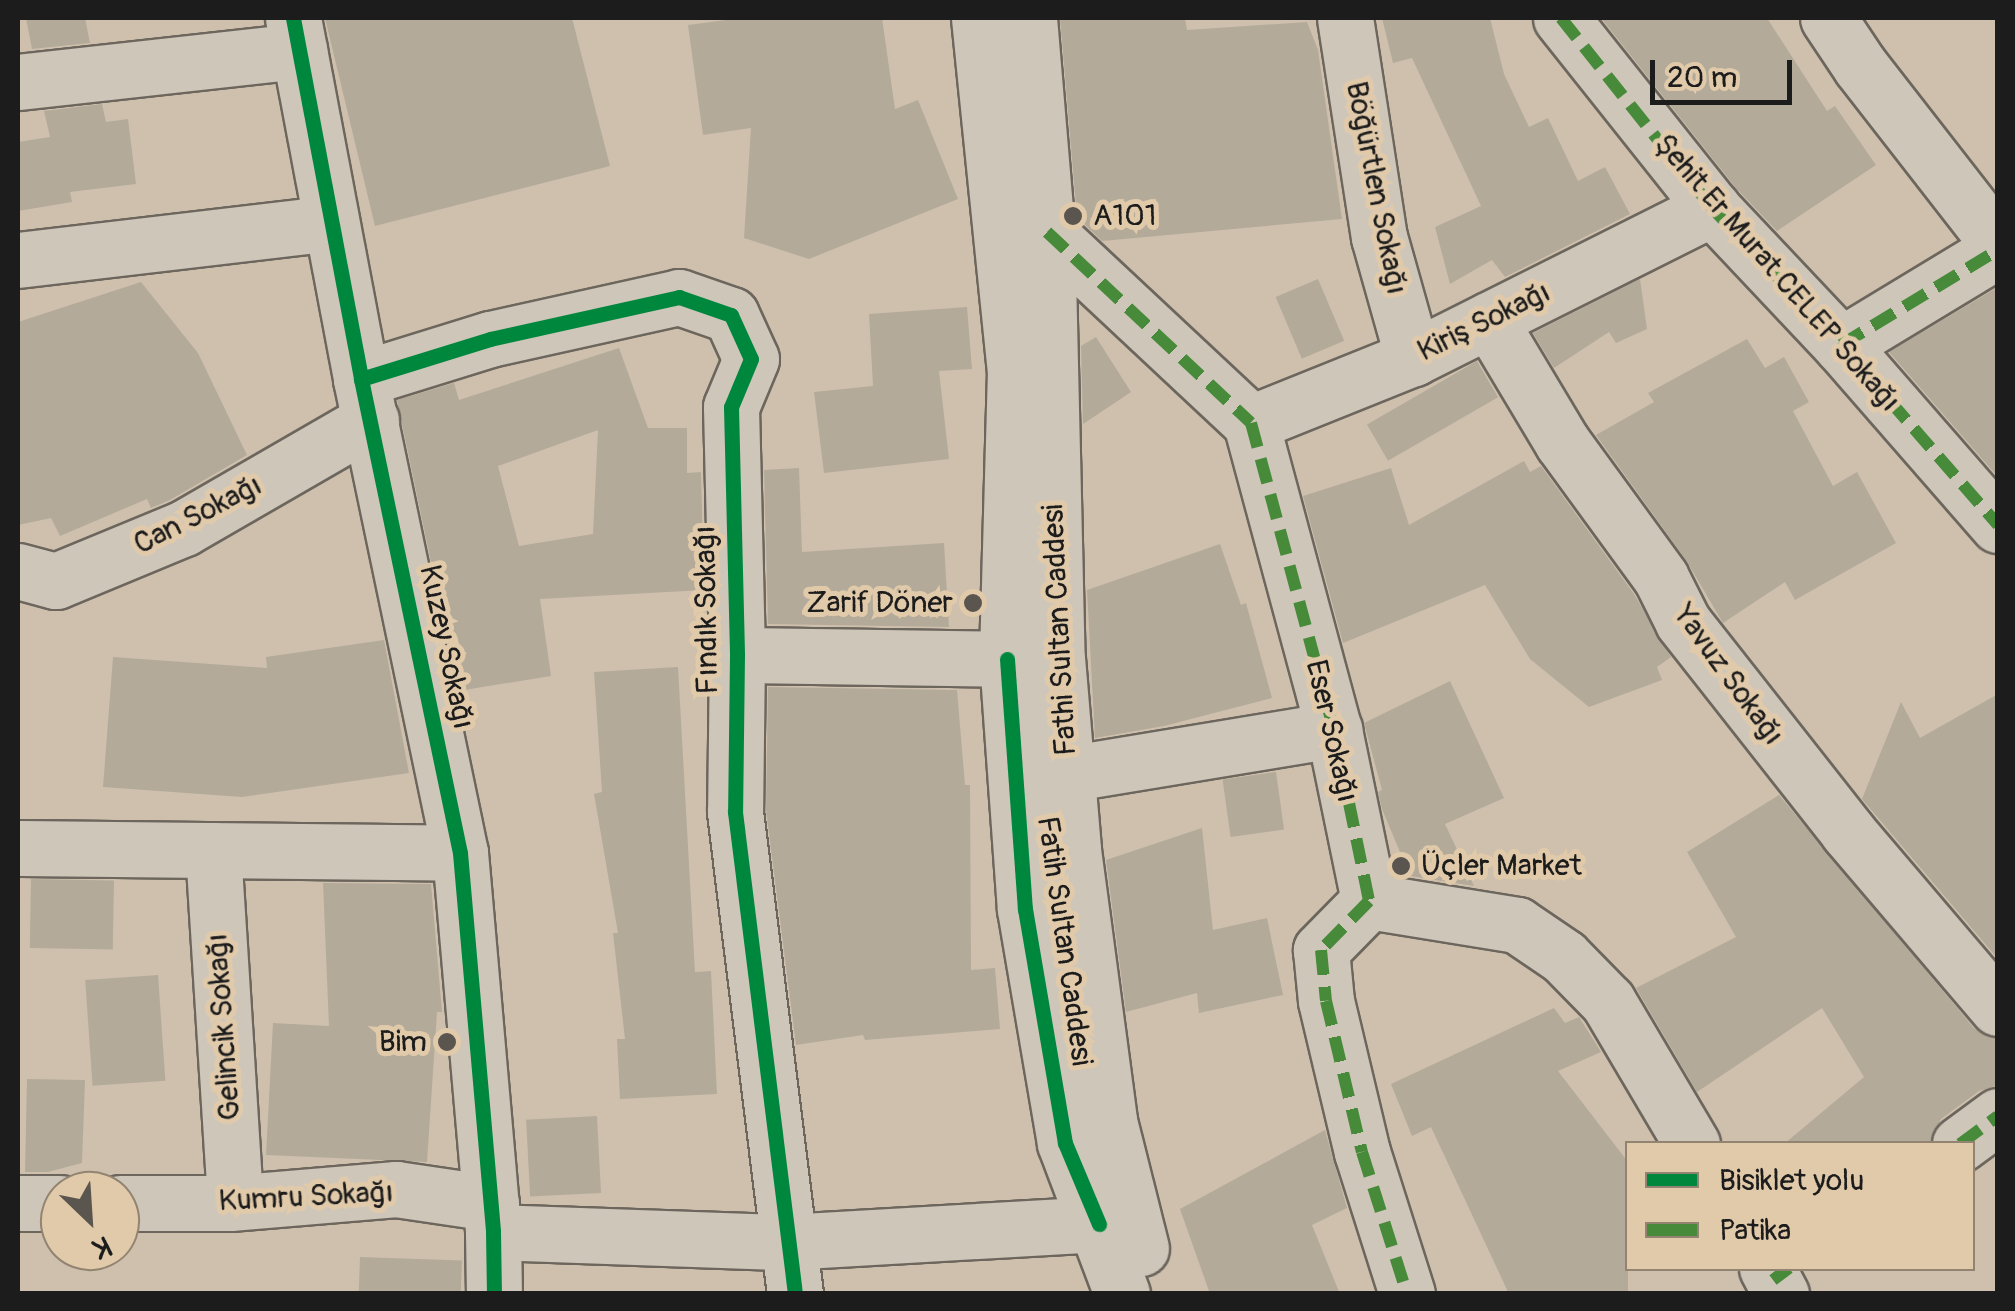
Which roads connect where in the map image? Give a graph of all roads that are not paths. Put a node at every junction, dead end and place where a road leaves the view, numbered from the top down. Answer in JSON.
{"nodes":[{"id":1,"x":979,"y":18,"type":"edge"},
{"id":2,"x":1029,"y":18,"type":"edge"},
{"id":3,"x":1345,"y":18,"type":"edge"},
{"id":4,"x":1561,"y":18,"type":"edge"},
{"id":5,"x":1828,"y":18,"type":"edge"},
{"id":6,"x":296,"y":34,"type":"edge"},
{"id":7,"x":18,"y":82,"type":"edge"},
{"id":8,"x":1712,"y":208,"type":"junction"},
{"id":9,"x":332,"y":223,"type":"junction"},
{"id":10,"x":1047,"y":232,"type":"junction"},
{"id":11,"x":1998,"y":247,"type":"edge"},
{"id":12,"x":18,"y":260,"type":"edge"},
{"id":13,"x":1489,"y":320,"type":"junction"},
{"id":14,"x":1841,"y":345,"type":"junction"},
{"id":15,"x":1412,"y":358,"type":"junction"},
{"id":16,"x":366,"y":400,"type":"junction"},
{"id":17,"x":1251,"y":423,"type":"junction"},
{"id":18,"x":1998,"y":525,"type":"edge"},
{"id":19,"x":18,"y":571,"type":"edge"},
{"id":20,"x":737,"y":656,"type":"junction"},
{"id":21,"x":1007,"y":659,"type":"junction"},
{"id":22,"x":1334,"y":730,"type":"junction"},
{"id":23,"x":1066,"y":774,"type":"junction"},
{"id":24,"x":18,"y":848,"type":"edge"},
{"id":25,"x":213,"y":850,"type":"junction"},
{"id":26,"x":460,"y":852,"type":"junction"},
{"id":27,"x":1369,"y":901,"type":"junction"},
{"id":28,"x":1998,"y":1008,"type":"edge"},
{"id":29,"x":1998,"y":1116,"type":"edge"},
{"id":30,"x":1690,"y":1141,"type":"edge"},
{"id":31,"x":1964,"y":1141,"type":"edge"},
{"id":32,"x":140,"y":1203,"type":"edge"},
{"id":33,"x":230,"y":1203,"type":"junction"},
{"id":34,"x":492,"y":1218,"type":"junction"},
{"id":35,"x":1099,"y":1224,"type":"junction"},
{"id":36,"x":790,"y":1268,"type":"edge"},
{"id":37,"x":494,"y":1294,"type":"edge"},
{"id":38,"x":1122,"y":1294,"type":"edge"},
{"id":39,"x":1155,"y":1294,"type":"edge"},
{"id":40,"x":1407,"y":1294,"type":"edge"}],
"edges":[{"from":1,"to":21,"type":"street","name":"Fatih Sultan Caddesi"},
{"from":2,"to":10,"type":"street","name":"Fathi Sultan Caddesi"},
{"from":3,"to":15,"type":"street","name":"Böğürtlen Sokağı"},
{"from":4,"to":8,"type":"street","name":"Şehit Er Murat CELEP Sokağı"},
{"from":5,"to":11,"type":"street"},
{"from":6,"to":7,"type":"street"},
{"from":6,"to":9,"type":"street","name":"Kuzey Sokağı"},
{"from":8,"to":13,"type":"street","name":"Kiriş Sokağı"},
{"from":8,"to":14,"type":"street","name":"Şehit Er Murat CELEP Sokağı"},
{"from":9,"to":12,"type":"street"},
{"from":9,"to":16,"type":"street","name":"Kuzey Sokağı"},
{"from":10,"to":17,"type":"street"},
{"from":10,"to":23,"type":"street","name":"Fathi Sultan Caddesi"},
{"from":11,"to":14,"type":"street"},
{"from":13,"to":15,"type":"street","name":"Kiriş Sokağı"},
{"from":13,"to":28,"type":"street","name":"Yavuz Sokağı"},
{"from":14,"to":18,"type":"street","name":"Şehit Er Murat CELEP Sokağı"},
{"from":15,"to":17,"type":"street","name":"Kiriş Sokağı"},
{"from":16,"to":19,"type":"street","name":"Can Sokağı"},
{"from":16,"to":20,"type":"street","name":"Fındık Sokağı"},
{"from":16,"to":26,"type":"street","name":"Kuzey Sokağı"},
{"from":17,"to":22,"type":"street","name":"Eser Sokağı"},
{"from":20,"to":21,"type":"street"},
{"from":20,"to":36,"type":"street","name":"Fındık Sokağı"},
{"from":21,"to":35,"type":"street","name":"Fatih Sultan Caddesi"},
{"from":22,"to":23,"type":"street"},
{"from":22,"to":27,"type":"street","name":"Eser Sokağı"},
{"from":23,"to":39,"type":"street","name":"Fathi Sultan Caddesi"},
{"from":24,"to":25,"type":"street"},
{"from":25,"to":26,"type":"street"},
{"from":25,"to":33,"type":"street","name":"Gelincik Sokağı"},
{"from":26,"to":34,"type":"street","name":"Kuzey Sokağı"},
{"from":27,"to":30,"type":"street"},
{"from":27,"to":40,"type":"street"},
{"from":29,"to":31,"type":"street"},
{"from":32,"to":33,"type":"street","name":"Kumru Sokağı"},
{"from":33,"to":34,"type":"street","name":"Kumru Sokağı"},
{"from":34,"to":36,"type":"street"},
{"from":34,"to":37,"type":"street","name":"Kuzey Sokağı"},
{"from":35,"to":36,"type":"street"},
{"from":35,"to":38,"type":"street","name":"Fatih Sultan Caddesi"}]}
